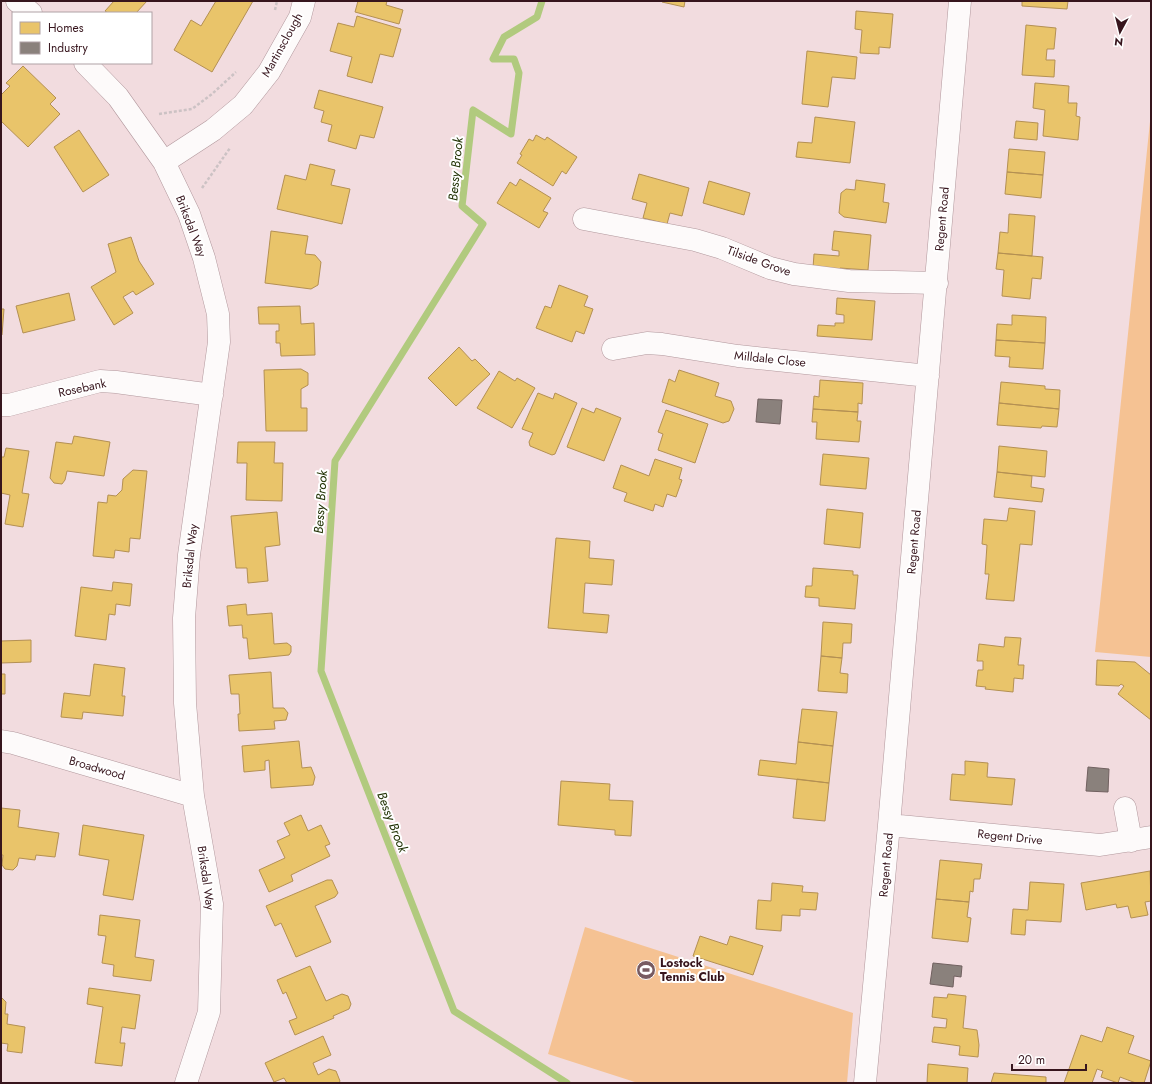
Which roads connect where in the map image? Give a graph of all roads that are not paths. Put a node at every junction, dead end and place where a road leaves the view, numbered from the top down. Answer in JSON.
{"nodes":[{"id":1,"x":17,"y":1,"type":"edge"},
{"id":2,"x":304,"y":1,"type":"edge"},
{"id":3,"x":960,"y":1,"type":"edge"},
{"id":4,"x":30,"y":12,"type":"edge"},
{"id":5,"x":86,"y":64,"type":"edge"},
{"id":6,"x":164,"y":162,"type":"junction"},
{"id":7,"x":584,"y":219,"type":"dead end"},
{"id":8,"x":936,"y":283,"type":"junction"},
{"id":9,"x":613,"y":349,"type":"dead end"},
{"id":10,"x":928,"y":376,"type":"junction"},
{"id":11,"x":212,"y":396,"type":"junction"},
{"id":12,"x":1,"y":405,"type":"edge"},
{"id":13,"x":1,"y":741,"type":"edge"},
{"id":14,"x":193,"y":796,"type":"junction"},
{"id":15,"x":1125,"y":808,"type":"dead end"},
{"id":16,"x":889,"y":824,"type":"junction"},
{"id":17,"x":1141,"y":839,"type":"edge"},
{"id":18,"x":186,"y":1083,"type":"edge"},
{"id":19,"x":865,"y":1083,"type":"edge"}],
"edges":[{"from":1,"to":4,"type":"street"},
{"from":2,"to":6,"type":"street","name":"Martinsclough"},
{"from":3,"to":8,"type":"street","name":"Regent Road"},
{"from":5,"to":6,"type":"street","name":"Briksdal Way"},
{"from":6,"to":11,"type":"street","name":"Briksdal Way"},
{"from":7,"to":8,"type":"street","name":"Tilside Grove"},
{"from":8,"to":10,"type":"street","name":"Regent Road"},
{"from":9,"to":10,"type":"street","name":"Milldale Close"},
{"from":10,"to":16,"type":"street","name":"Regent Road"},
{"from":11,"to":12,"type":"street","name":"Rosebank"},
{"from":11,"to":14,"type":"street","name":"Briksdal Way"},
{"from":13,"to":14,"type":"street","name":"Broadwood"},
{"from":14,"to":18,"type":"street","name":"Briksdal Way"},
{"from":15,"to":17,"type":"street","name":"Regent Drive"},
{"from":16,"to":17,"type":"street","name":"Regent Drive"},
{"from":16,"to":19,"type":"street","name":"Regent Road"}]}
